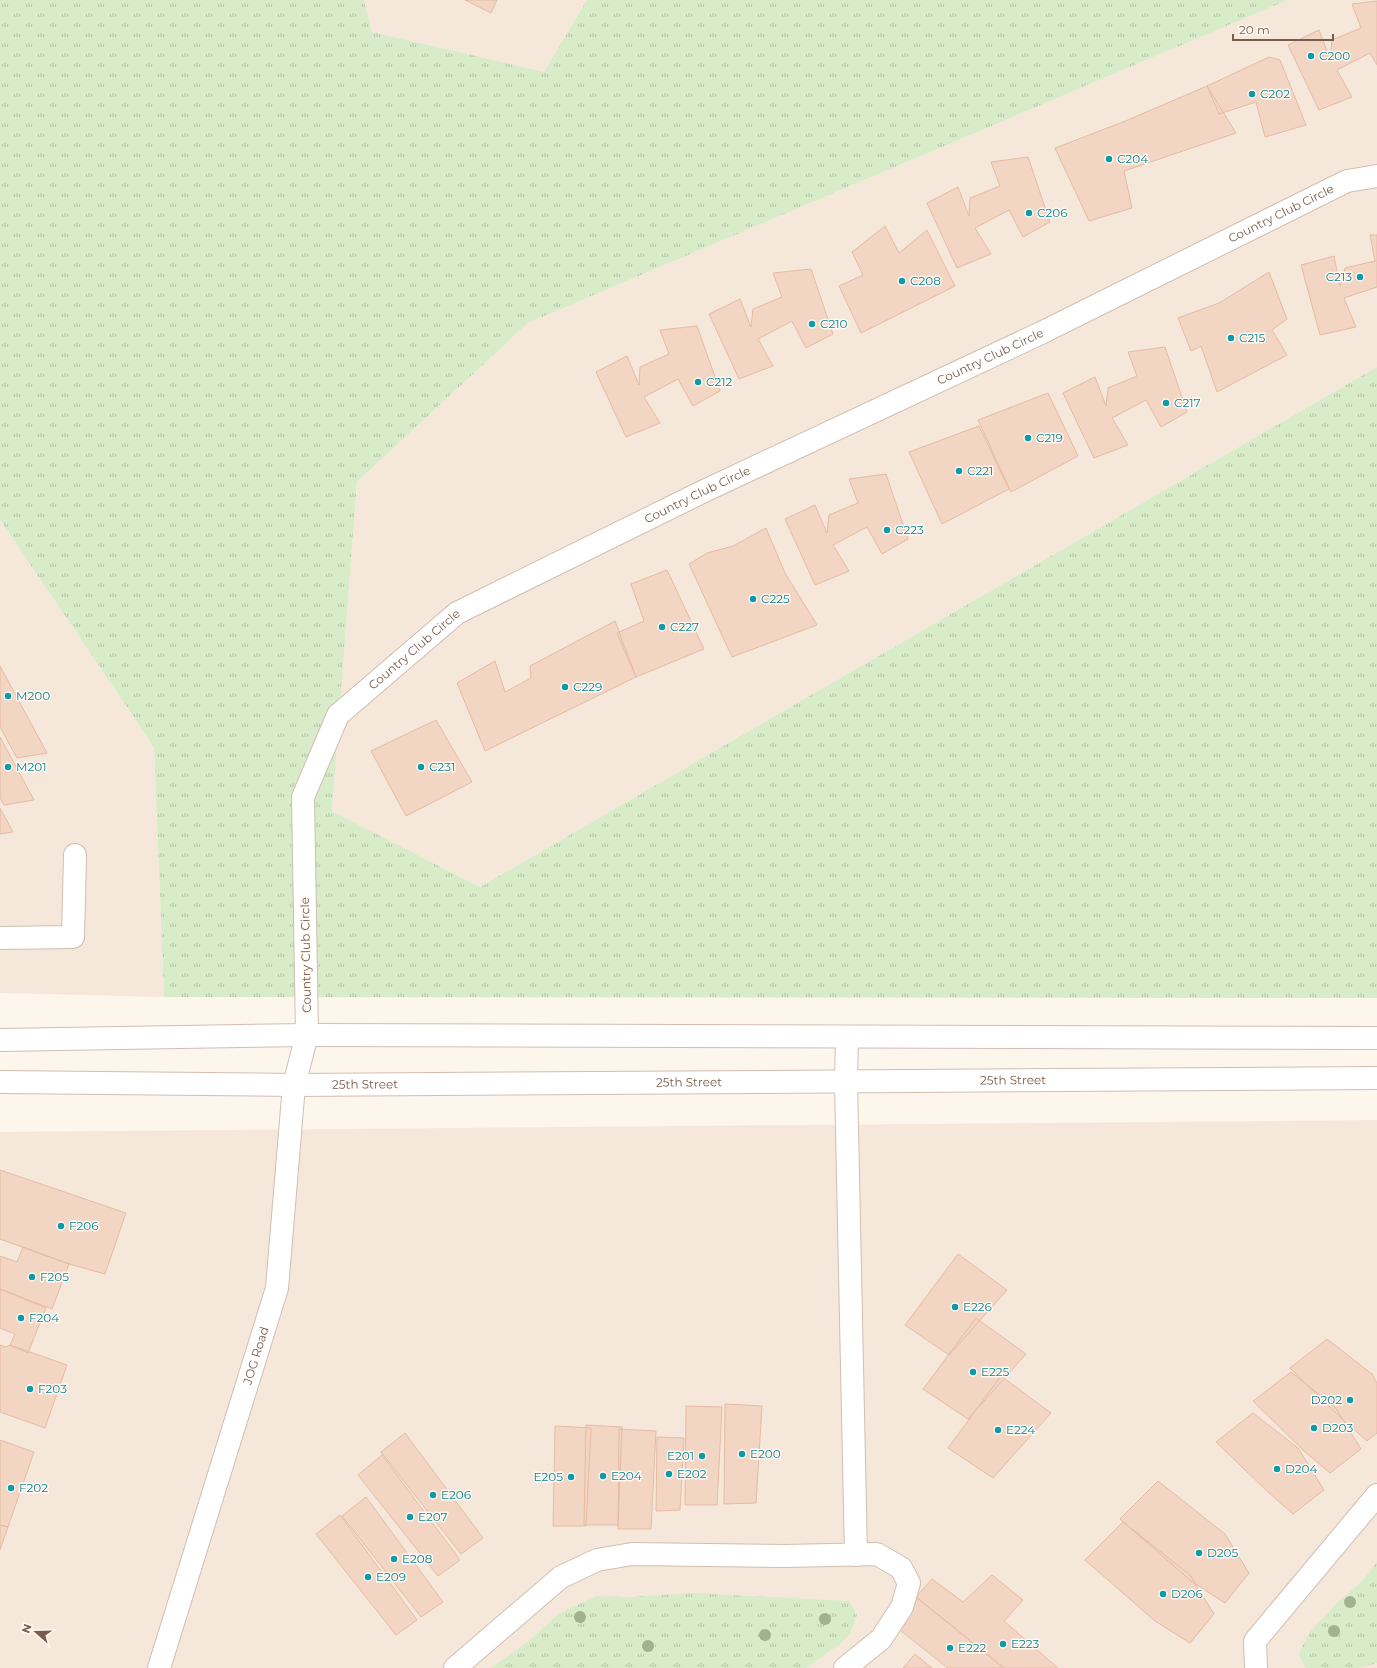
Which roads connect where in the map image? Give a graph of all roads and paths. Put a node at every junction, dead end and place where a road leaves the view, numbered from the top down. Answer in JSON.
{"nodes":[{"id":1,"x":1377,"y":176,"type":"edge"},
{"id":2,"x":75,"y":855,"type":"dead end"},
{"id":3,"x":0,"y":938,"type":"edge"},
{"id":4,"x":307,"y":1035,"type":"junction"},
{"id":5,"x":847,"y":1037,"type":"junction"},
{"id":6,"x":1377,"y":1038,"type":"edge"},
{"id":7,"x":0,"y":1040,"type":"edge"},
{"id":8,"x":1377,"y":1078,"type":"edge"},
{"id":9,"x":0,"y":1082,"type":"edge"},
{"id":10,"x":846,"y":1082,"type":"junction"},
{"id":11,"x":294,"y":1085,"type":"junction"},
{"id":12,"x":1377,"y":1495,"type":"edge"},
{"id":13,"x":856,"y":1555,"type":"junction"},
{"id":14,"x":160,"y":1668,"type":"edge"},
{"id":15,"x":456,"y":1668,"type":"edge"},
{"id":16,"x":845,"y":1668,"type":"edge"},
{"id":17,"x":1256,"y":1668,"type":"edge"}],
"edges":[{"from":1,"to":4,"type":"street","name":"Country Club Circle"},
{"from":2,"to":3,"type":"street"},
{"from":4,"to":5,"type":"street"},
{"from":4,"to":7,"type":"street"},
{"from":4,"to":11,"type":"street","name":"JOG Road"},
{"from":5,"to":6,"type":"street"},
{"from":5,"to":10,"type":"street"},
{"from":8,"to":10,"type":"street","name":"25th Street"},
{"from":9,"to":11,"type":"street","name":"25th Street"},
{"from":10,"to":11,"type":"street","name":"25th Street"},
{"from":10,"to":13,"type":"street"},
{"from":11,"to":14,"type":"street","name":"JOG Road"},
{"from":12,"to":17,"type":"street"},
{"from":13,"to":15,"type":"street"},
{"from":13,"to":16,"type":"street"}]}
